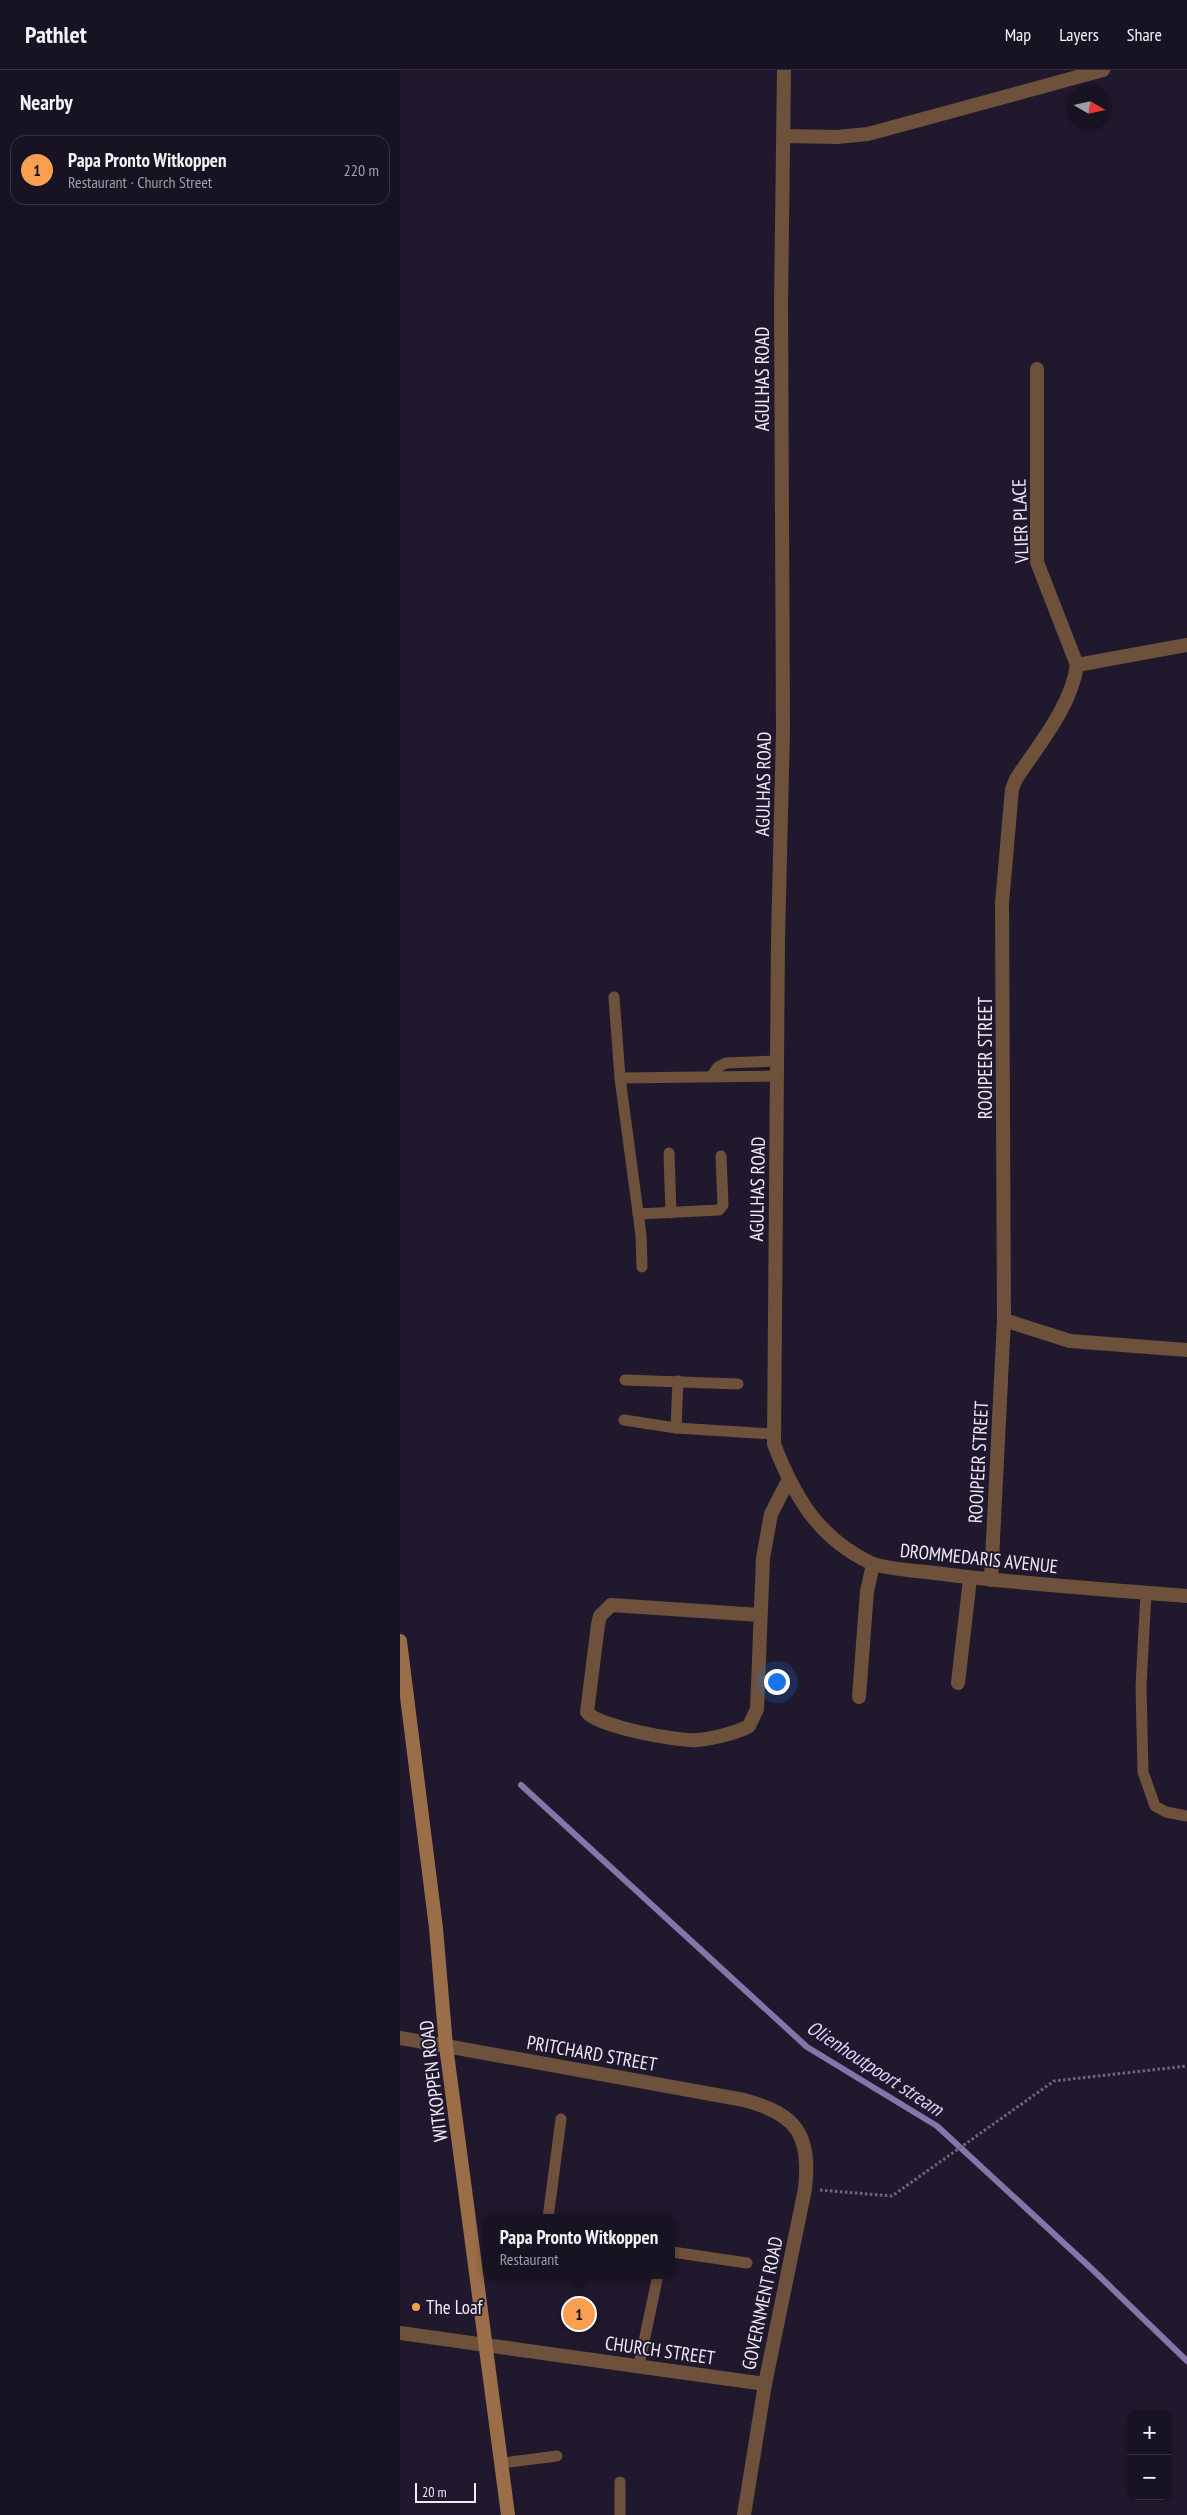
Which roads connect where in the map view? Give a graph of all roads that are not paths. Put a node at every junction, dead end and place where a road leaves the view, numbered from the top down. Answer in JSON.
{"nodes":[{"id":1,"x":784,"y":70,"type":"edge"},
{"id":2,"x":1102,"y":70,"type":"edge"},
{"id":3,"x":784,"y":136,"type":"junction"},
{"id":4,"x":1037,"y":369,"type":"dead end"},
{"id":5,"x":1187,"y":645,"type":"edge"},
{"id":6,"x":1077,"y":665,"type":"junction"},
{"id":7,"x":614,"y":997,"type":"dead end"},
{"id":8,"x":777,"y":1061,"type":"junction"},
{"id":9,"x":711,"y":1076,"type":"junction"},
{"id":10,"x":776,"y":1076,"type":"junction"},
{"id":11,"x":620,"y":1078,"type":"junction"},
{"id":12,"x":669,"y":1153,"type":"dead end"},
{"id":13,"x":720,"y":1156,"type":"dead end"},
{"id":14,"x":671,"y":1213,"type":"junction"},
{"id":15,"x":638,"y":1214,"type":"junction"},
{"id":16,"x":642,"y":1267,"type":"dead end"},
{"id":17,"x":1004,"y":1320,"type":"junction"},
{"id":18,"x":1187,"y":1350,"type":"edge"},
{"id":19,"x":625,"y":1380,"type":"dead end"},
{"id":20,"x":678,"y":1381,"type":"junction"},
{"id":21,"x":738,"y":1384,"type":"dead end"},
{"id":22,"x":624,"y":1420,"type":"dead end"},
{"id":23,"x":676,"y":1428,"type":"junction"},
{"id":24,"x":773,"y":1434,"type":"junction"},
{"id":25,"x":789,"y":1479,"type":"junction"},
{"id":26,"x":796,"y":1494,"type":"joint"},
{"id":27,"x":873,"y":1564,"type":"junction"},
{"id":28,"x":970,"y":1579,"type":"junction"},
{"id":29,"x":991,"y":1580,"type":"junction"},
{"id":30,"x":1146,"y":1593,"type":"junction"},
{"id":31,"x":1187,"y":1596,"type":"edge"},
{"id":32,"x":760,"y":1615,"type":"junction"},
{"id":33,"x":400,"y":1641,"type":"edge"},
{"id":34,"x":958,"y":1683,"type":"dead end"},
{"id":35,"x":859,"y":1697,"type":"dead end"},
{"id":36,"x":1187,"y":1816,"type":"edge"},
{"id":37,"x":400,"y":2038,"type":"edge"},
{"id":38,"x":446,"y":2046,"type":"junction"},
{"id":39,"x":776,"y":2110,"type":"joint"},
{"id":40,"x":561,"y":2118,"type":"dead end"},
{"id":41,"x":549,"y":2214,"type":"edge"},
{"id":42,"x":675,"y":2252,"type":"edge"},
{"id":43,"x":747,"y":2263,"type":"dead end"},
{"id":44,"x":657,"y":2279,"type":"edge"},
{"id":45,"x":400,"y":2333,"type":"edge"},
{"id":46,"x":484,"y":2344,"type":"junction"},
{"id":47,"x":639,"y":2365,"type":"junction"},
{"id":48,"x":765,"y":2384,"type":"junction"},
{"id":49,"x":557,"y":2456,"type":"dead end"},
{"id":50,"x":502,"y":2463,"type":"junction"},
{"id":51,"x":620,"y":2482,"type":"dead end"},
{"id":52,"x":508,"y":2515,"type":"edge"},
{"id":53,"x":620,"y":2515,"type":"edge"},
{"id":54,"x":744,"y":2515,"type":"edge"}],
"edges":[{"from":1,"to":3,"type":"street","name":"AGULHAS ROAD"},
{"from":2,"to":3,"type":"street"},
{"from":3,"to":8,"type":"street","name":"AGULHAS ROAD"},
{"from":4,"to":6,"type":"street","name":"VLIER PLACE"},
{"from":5,"to":6,"type":"street"},
{"from":6,"to":17,"type":"street","name":"ROOIPEER STREET"},
{"from":7,"to":11,"type":"lane"},
{"from":8,"to":9,"type":"lane"},
{"from":8,"to":10,"type":"street","name":"AGULHAS ROAD"},
{"from":9,"to":10,"type":"lane"},
{"from":9,"to":11,"type":"lane"},
{"from":10,"to":24,"type":"street","name":"AGULHAS ROAD"},
{"from":11,"to":15,"type":"lane"},
{"from":12,"to":14,"type":"lane"},
{"from":13,"to":14,"type":"lane"},
{"from":14,"to":15,"type":"lane"},
{"from":15,"to":16,"type":"lane"},
{"from":17,"to":18,"type":"street"},
{"from":17,"to":29,"type":"street","name":"ROOIPEER STREET"},
{"from":19,"to":20,"type":"lane"},
{"from":20,"to":21,"type":"lane"},
{"from":20,"to":23,"type":"lane"},
{"from":22,"to":23,"type":"lane"},
{"from":23,"to":24,"type":"lane"},
{"from":24,"to":25,"type":"street","name":"AGULHAS ROAD"},
{"from":25,"to":26,"type":"street","name":"AGULHAS ROAD"},
{"from":25,"to":32,"type":"street"},
{"from":26,"to":27,"type":"street","name":"DROMMEDARIS AVENUE"},
{"from":27,"to":28,"type":"street","name":"DROMMEDARIS AVENUE"},
{"from":27,"to":35,"type":"street"},
{"from":28,"to":29,"type":"street","name":"DROMMEDARIS AVENUE"},
{"from":28,"to":34,"type":"street"},
{"from":29,"to":30,"type":"street","name":"DROMMEDARIS AVENUE"},
{"from":30,"to":31,"type":"street","name":"DROMMEDARIS AVENUE"},
{"from":30,"to":36,"type":"lane"},
{"from":32,"to":32,"type":"street"},
{"from":33,"to":38,"type":"main road","name":"WITKOPPEN ROAD"},
{"from":37,"to":38,"type":"street","name":"PRITCHARD STREET"},
{"from":38,"to":39,"type":"street","name":"PRITCHARD STREET"},
{"from":38,"to":46,"type":"main road","name":"WITKOPPEN ROAD"},
{"from":39,"to":48,"type":"street","name":"GOVERNMENT ROAD"},
{"from":40,"to":41,"type":"lane"},
{"from":42,"to":43,"type":"lane"},
{"from":44,"to":47,"type":"lane"},
{"from":45,"to":46,"type":"street","name":"CHURCH STREET"},
{"from":46,"to":47,"type":"street","name":"CHURCH STREET"},
{"from":46,"to":50,"type":"main road","name":"WITKOPPEN ROAD"},
{"from":47,"to":48,"type":"street","name":"CHURCH STREET"},
{"from":48,"to":54,"type":"street","name":"GOVERNMENT ROAD"},
{"from":49,"to":50,"type":"lane"},
{"from":50,"to":52,"type":"main road","name":"WITKOPPEN ROAD"},
{"from":51,"to":53,"type":"lane"}]}
